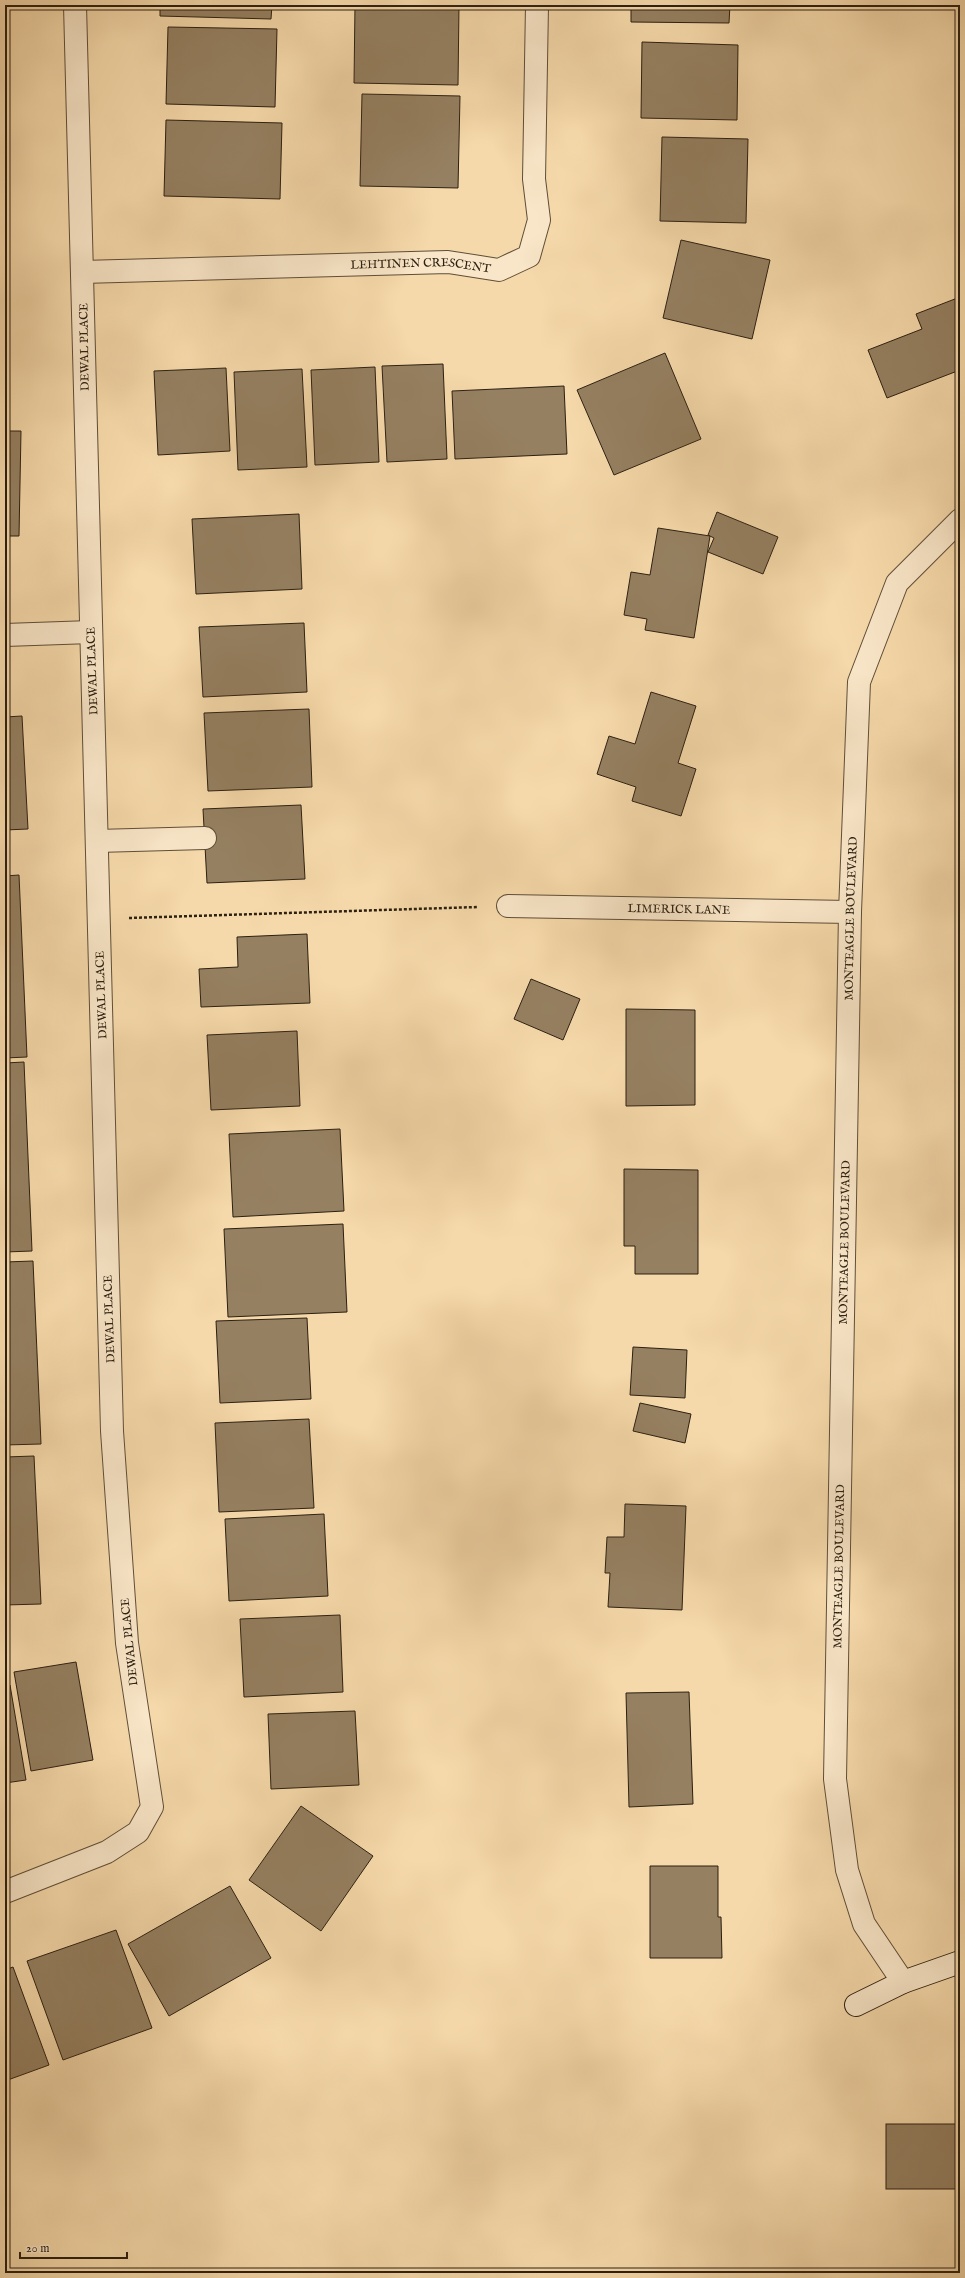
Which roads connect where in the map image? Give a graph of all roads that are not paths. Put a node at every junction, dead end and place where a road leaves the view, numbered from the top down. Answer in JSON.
{"nodes":[{"id":1,"x":75,"y":5,"type":"edge"},
{"id":2,"x":537,"y":5,"type":"edge"},
{"id":3,"x":82,"y":272,"type":"junction"},
{"id":4,"x":960,"y":520,"type":"edge"},
{"id":5,"x":91,"y":632,"type":"junction"},
{"id":6,"x":5,"y":635,"type":"edge"},
{"id":7,"x":205,"y":838,"type":"dead end"},
{"id":8,"x":97,"y":841,"type":"junction"},
{"id":9,"x":508,"y":906,"type":"road end"},
{"id":10,"x":850,"y":912,"type":"junction"},
{"id":11,"x":5,"y":1892,"type":"edge"},
{"id":12,"x":960,"y":1962,"type":"edge"},
{"id":13,"x":903,"y":1982,"type":"junction"},
{"id":14,"x":856,"y":2005,"type":"dead end"}],
"edges":[{"from":1,"to":3,"type":"street","name":"DEWAL PLACE"},
{"from":2,"to":3,"type":"street","name":"LEHTINEN CRESCENT"},
{"from":3,"to":5,"type":"street","name":"DEWAL PLACE"},
{"from":4,"to":10,"type":"street","name":"MONTEAGLE BOULEVARD"},
{"from":5,"to":6,"type":"street"},
{"from":5,"to":8,"type":"street","name":"DEWAL PLACE"},
{"from":7,"to":8,"type":"street"},
{"from":8,"to":11,"type":"street","name":"DEWAL PLACE"},
{"from":9,"to":10,"type":"street","name":"LIMERICK LANE"},
{"from":10,"to":13,"type":"street","name":"MONTEAGLE BOULEVARD"},
{"from":12,"to":13,"type":"street"},
{"from":13,"to":14,"type":"street"}]}
